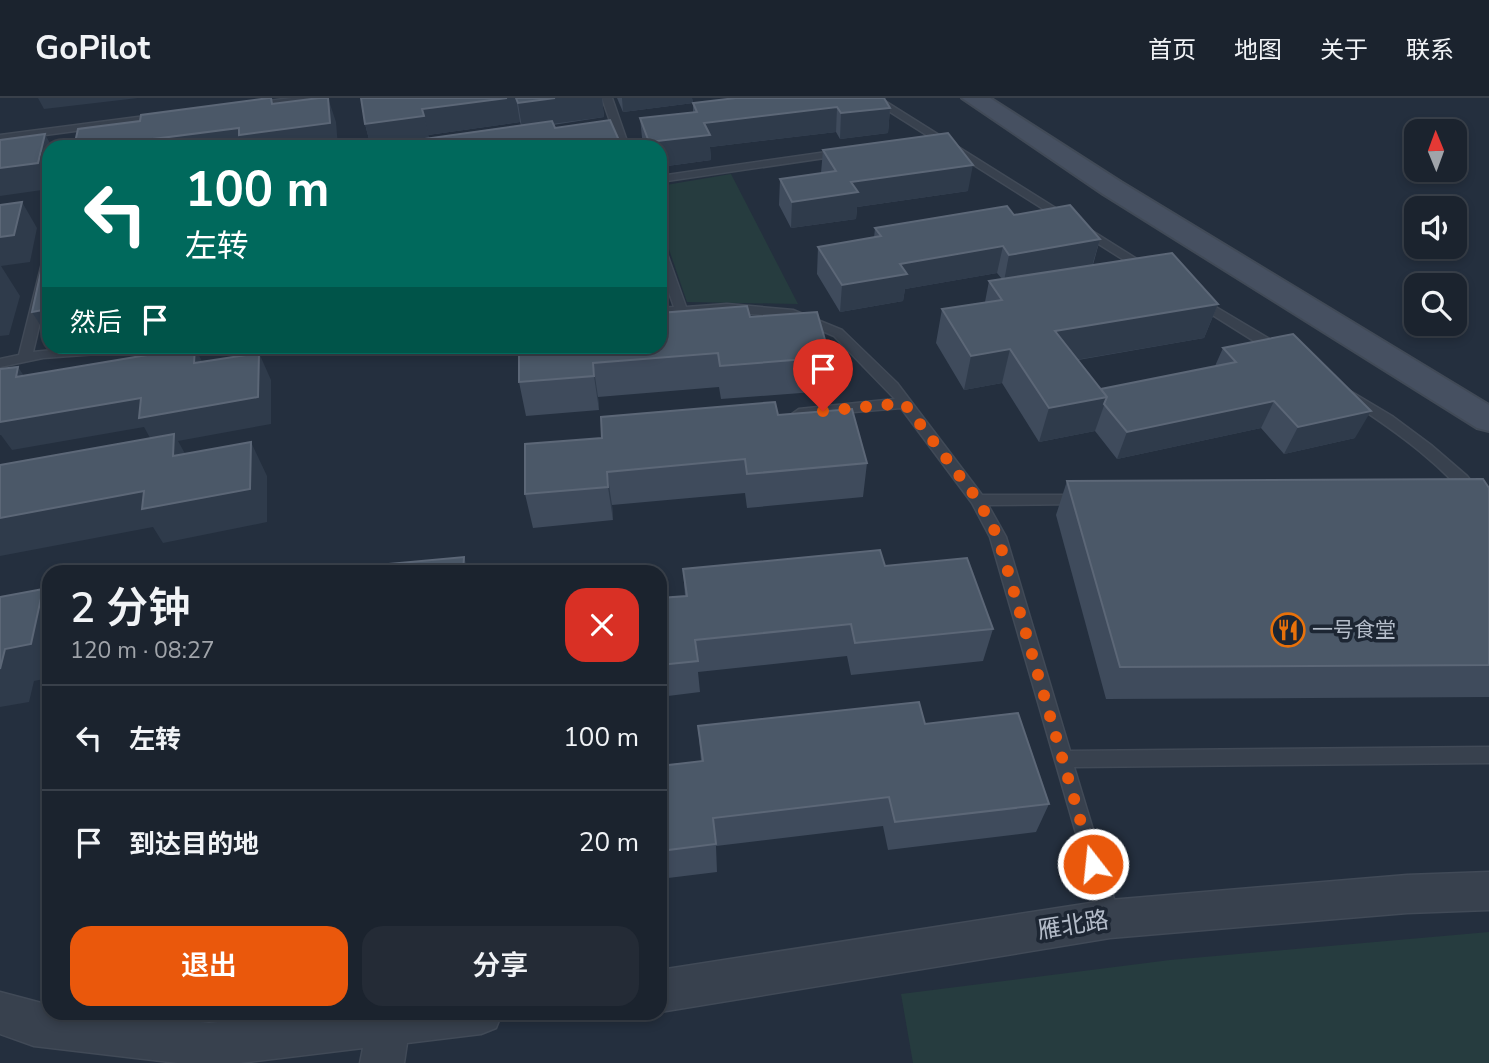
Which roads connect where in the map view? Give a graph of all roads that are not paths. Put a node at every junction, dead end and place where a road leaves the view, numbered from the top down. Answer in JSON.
{"nodes":[{"id":1,"x":315,"y":98,"type":"edge"},
{"id":2,"x":607,"y":98,"type":"edge"},
{"id":3,"x":873,"y":98,"type":"edge"},
{"id":4,"x":974,"y":98,"type":"edge"},
{"id":5,"x":1007,"y":98,"type":"edge"},
{"id":6,"x":246,"y":107,"type":"edge"},
{"id":7,"x":178,"y":115,"type":"edge"},
{"id":8,"x":0,"y":138,"type":"edge"},
{"id":9,"x":622,"y":140,"type":"edge"},
{"id":10,"x":850,"y":152,"type":"edge"},
{"id":11,"x":667,"y":178,"type":"edge"},
{"id":12,"x":667,"y":271,"type":"edge"},
{"id":13,"x":1157,"y":275,"type":"edge"},
{"id":14,"x":42,"y":287,"type":"edge"},
{"id":15,"x":1193,"y":297,"type":"edge"},
{"id":16,"x":681,"y":311,"type":"junction"},
{"id":17,"x":667,"y":312,"type":"edge"},
{"id":18,"x":69,"y":354,"type":"edge"},
{"id":19,"x":1287,"y":356,"type":"edge"},
{"id":20,"x":24,"y":358,"type":"junction"},
{"id":21,"x":0,"y":363,"type":"edge"},
{"id":22,"x":1335,"y":386,"type":"edge"},
{"id":23,"x":1489,"y":390,"type":"edge"},
{"id":24,"x":904,"y":403,"type":"junction"},
{"id":25,"x":796,"y":414,"type":"edge"},
{"id":26,"x":1489,"y":420,"type":"edge"},
{"id":27,"x":1451,"y":498,"type":"edge"},
{"id":28,"x":1479,"y":498,"type":"junction"},
{"id":29,"x":1102,"y":499,"type":"edge"},
{"id":30,"x":978,"y":500,"type":"junction"},
{"id":31,"x":1489,"y":513,"type":"edge"},
{"id":32,"x":1489,"y":755,"type":"edge"},
{"id":33,"x":1063,"y":759,"type":"junction"},
{"id":34,"x":1489,"y":891,"type":"edge"},
{"id":35,"x":1110,"y":919,"type":"junction"},
{"id":36,"x":667,"y":990,"type":"edge"},
{"id":37,"x":0,"y":1013,"type":"edge"},
{"id":38,"x":460,"y":1020,"type":"edge"},
{"id":39,"x":386,"y":1044,"type":"edge"}],
"edges":[{"from":1,"to":6,"type":"lane"},
{"from":2,"to":9,"type":"lane"},
{"from":3,"to":13,"type":"lane"},
{"from":4,"to":26,"type":"main road"},
{"from":5,"to":23,"type":"main road"},
{"from":7,"to":8,"type":"lane"},
{"from":10,"to":11,"type":"lane"},
{"from":12,"to":16,"type":"lane"},
{"from":14,"to":20,"type":"lane"},
{"from":15,"to":19,"type":"lane"},
{"from":16,"to":17,"type":"lane"},
{"from":16,"to":24,"type":"lane"},
{"from":18,"to":20,"type":"lane"},
{"from":20,"to":21,"type":"lane"},
{"from":22,"to":28,"type":"lane"},
{"from":24,"to":25,"type":"lane"},
{"from":24,"to":30,"type":"lane"},
{"from":27,"to":28,"type":"lane"},
{"from":28,"to":31,"type":"lane"},
{"from":29,"to":30,"type":"lane"},
{"from":30,"to":33,"type":"lane"},
{"from":32,"to":33,"type":"lane"},
{"from":33,"to":35,"type":"lane"},
{"from":34,"to":35,"type":"street","name":"雁北路"},
{"from":35,"to":36,"type":"street","name":"雁北路"},
{"from":37,"to":39,"type":"street"},
{"from":38,"to":39,"type":"street"}]}
